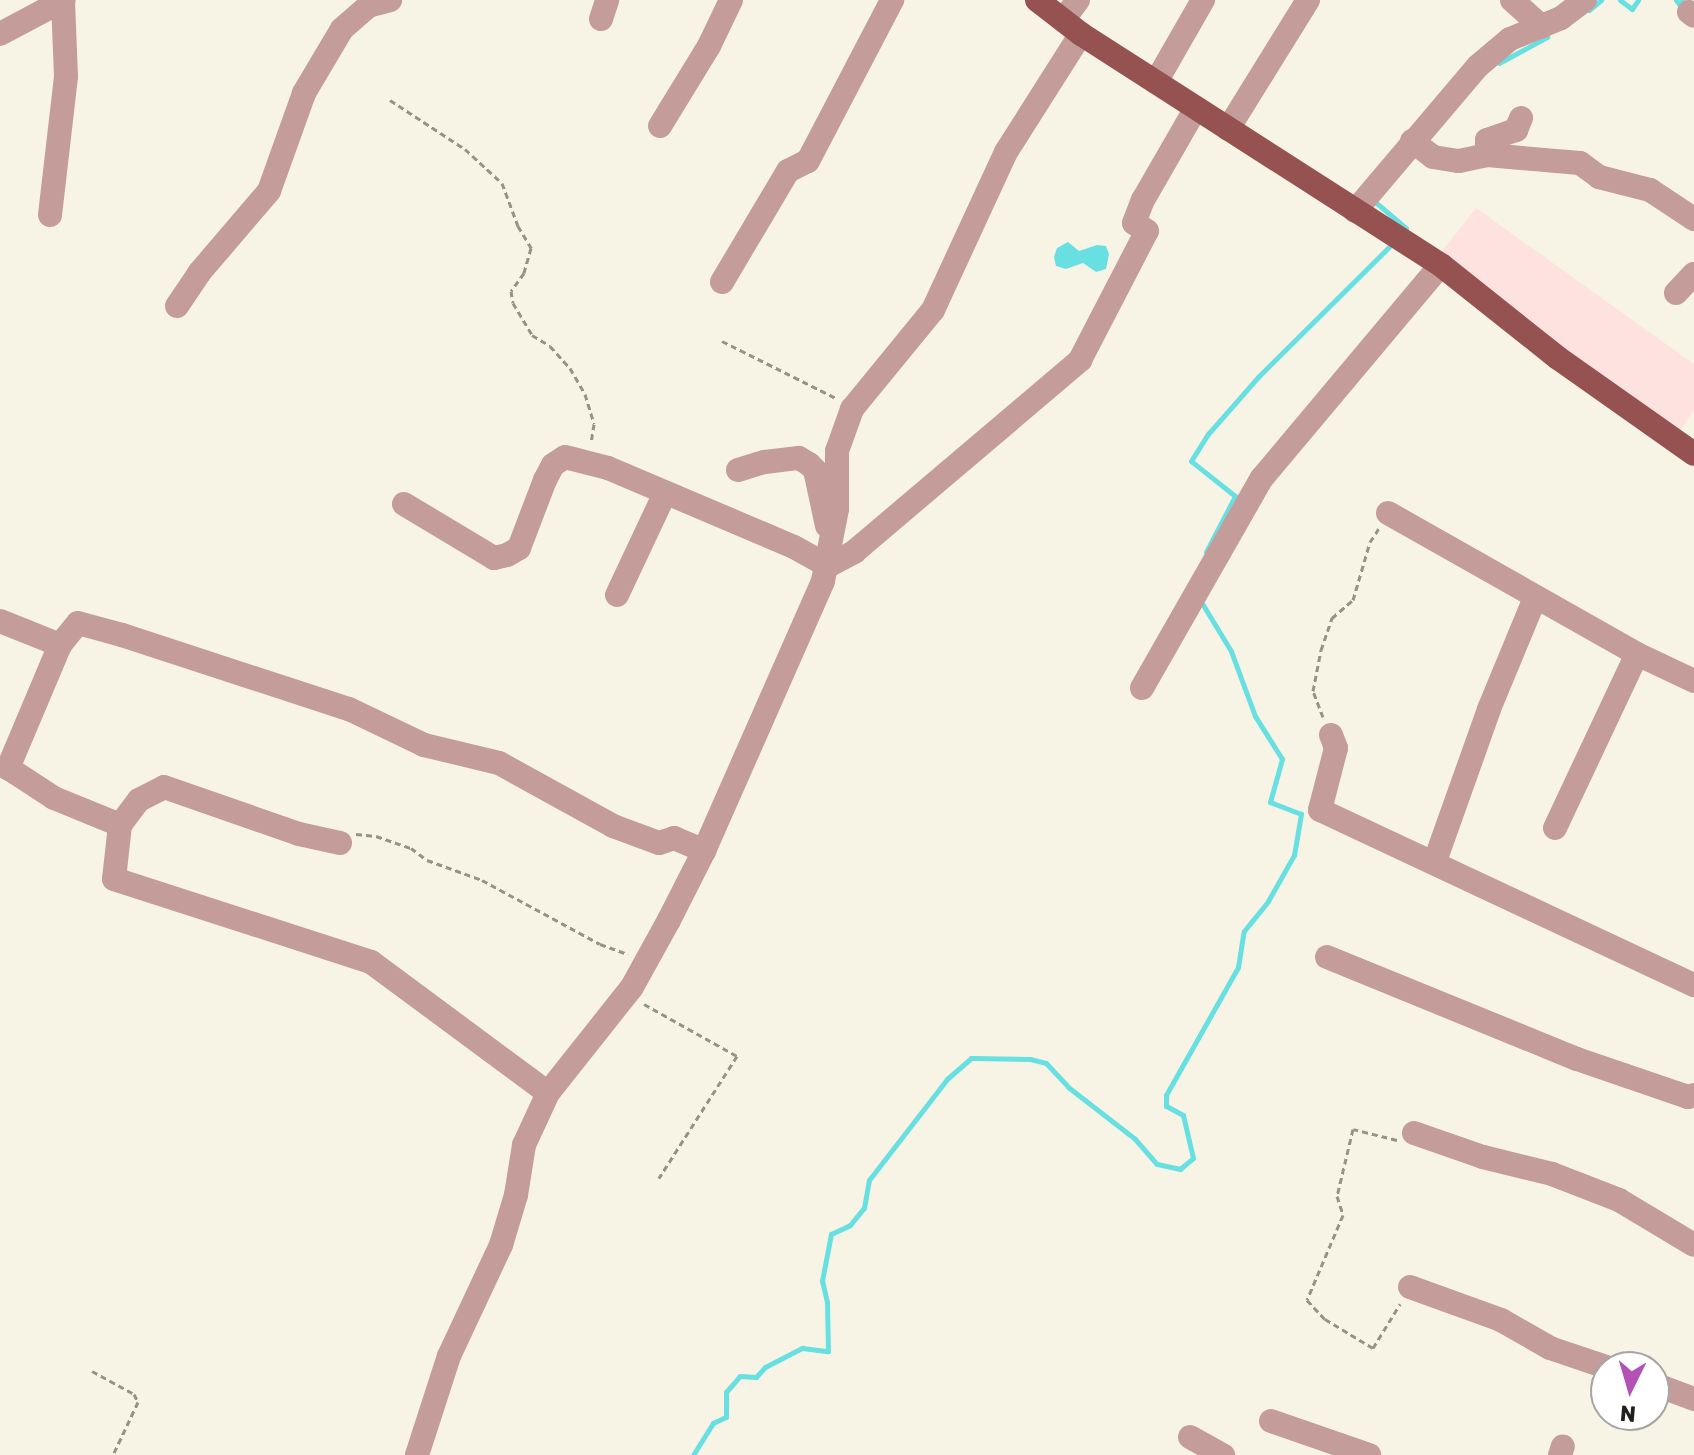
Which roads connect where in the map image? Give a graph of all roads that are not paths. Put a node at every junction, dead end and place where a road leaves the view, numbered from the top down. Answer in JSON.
{"nodes":[{"id":1,"x":64,"y":0,"type":"edge"},
{"id":2,"x":390,"y":0,"type":"edge"},
{"id":3,"x":731,"y":0,"type":"edge"},
{"id":4,"x":892,"y":0,"type":"edge"},
{"id":5,"x":1037,"y":0,"type":"edge"},
{"id":6,"x":1203,"y":0,"type":"edge"},
{"id":7,"x":1308,"y":0,"type":"edge"},
{"id":8,"x":1512,"y":0,"type":"edge"},
{"id":9,"x":1585,"y":0,"type":"edge"},
{"id":10,"x":1074,"y":18,"type":"edge"},
{"id":11,"x":1542,"y":27,"type":"junction"},
{"id":12,"x":0,"y":34,"type":"edge"},
{"id":13,"x":1156,"y":82,"type":"junction"},
{"id":14,"x":1196,"y":108,"type":"junction"},
{"id":15,"x":1521,"y":118,"type":"dead end"},
{"id":16,"x":660,"y":126,"type":"dead end"},
{"id":17,"x":1228,"y":129,"type":"junction"},
{"id":18,"x":1417,"y":145,"type":"junction"},
{"id":19,"x":1487,"y":155,"type":"junction"},
{"id":20,"x":1355,"y":211,"type":"junction"},
{"id":21,"x":50,"y":215,"type":"dead end"},
{"id":22,"x":1694,"y":219,"type":"edge"},
{"id":23,"x":1441,"y":265,"type":"junction"},
{"id":24,"x":1694,"y":274,"type":"edge"},
{"id":25,"x":722,"y":282,"type":"dead end"},
{"id":26,"x":1676,"y":293,"type":"dead end"},
{"id":27,"x":177,"y":306,"type":"dead end"},
{"id":28,"x":1694,"y":454,"type":"edge"},
{"id":29,"x":738,"y":470,"type":"dead end"},
{"id":30,"x":665,"y":493,"type":"junction"},
{"id":31,"x":404,"y":504,"type":"dead end"},
{"id":32,"x":1388,"y":513,"type":"road end"},
{"id":33,"x":830,"y":557,"type":"junction"},
{"id":34,"x":617,"y":595,"type":"dead end"},
{"id":35,"x":1535,"y":598,"type":"junction"},
{"id":36,"x":0,"y":621,"type":"edge"},
{"id":37,"x":60,"y":645,"type":"junction"},
{"id":38,"x":1637,"y":654,"type":"junction"},
{"id":39,"x":1694,"y":681,"type":"edge"},
{"id":40,"x":1142,"y":688,"type":"dead end"},
{"id":41,"x":1331,"y":735,"type":"road end"},
{"id":42,"x":120,"y":825,"type":"junction"},
{"id":43,"x":1555,"y":828,"type":"dead end"},
{"id":44,"x":340,"y":843,"type":"road end"},
{"id":45,"x":704,"y":851,"type":"junction"},
{"id":46,"x":1435,"y":861,"type":"junction"},
{"id":47,"x":1327,"y":957,"type":"dead end"},
{"id":48,"x":1694,"y":985,"type":"edge"},
{"id":49,"x":548,"y":1093,"type":"junction"},
{"id":50,"x":1694,"y":1095,"type":"edge"},
{"id":51,"x":1414,"y":1133,"type":"road end"},
{"id":52,"x":1694,"y":1245,"type":"edge"},
{"id":53,"x":1410,"y":1287,"type":"road end"},
{"id":54,"x":1590,"y":1362,"type":"edge"},
{"id":55,"x":1670,"y":1390,"type":"edge"},
{"id":56,"x":1694,"y":1399,"type":"edge"},
{"id":57,"x":1271,"y":1421,"type":"dead end"},
{"id":58,"x":1190,"y":1437,"type":"dead end"},
{"id":59,"x":417,"y":1455,"type":"edge"},
{"id":60,"x":1223,"y":1455,"type":"edge"},
{"id":61,"x":1369,"y":1455,"type":"edge"}],
"edges":[{"from":1,"to":12,"type":"street"},
{"from":1,"to":21,"type":"street"},
{"from":2,"to":27,"type":"street"},
{"from":3,"to":16,"type":"street"},
{"from":4,"to":25,"type":"street"},
{"from":5,"to":10,"type":"main road"},
{"from":6,"to":13,"type":"street"},
{"from":7,"to":17,"type":"street"},
{"from":8,"to":11,"type":"street"},
{"from":9,"to":11,"type":"street"},
{"from":10,"to":13,"type":"main road"},
{"from":10,"to":33,"type":"street"},
{"from":11,"to":18,"type":"street"},
{"from":13,"to":14,"type":"main road"},
{"from":14,"to":17,"type":"main road"},
{"from":14,"to":33,"type":"street"},
{"from":15,"to":19,"type":"street"},
{"from":17,"to":20,"type":"main road"},
{"from":18,"to":19,"type":"street"},
{"from":18,"to":20,"type":"street"},
{"from":19,"to":22,"type":"street"},
{"from":20,"to":23,"type":"main road"},
{"from":23,"to":28,"type":"main road"},
{"from":23,"to":40,"type":"street"},
{"from":24,"to":26,"type":"street"},
{"from":29,"to":33,"type":"street"},
{"from":30,"to":31,"type":"street"},
{"from":30,"to":33,"type":"street"},
{"from":30,"to":34,"type":"street"},
{"from":32,"to":35,"type":"street"},
{"from":33,"to":45,"type":"street"},
{"from":35,"to":38,"type":"street"},
{"from":35,"to":46,"type":"street"},
{"from":36,"to":37,"type":"street"},
{"from":37,"to":42,"type":"street"},
{"from":37,"to":45,"type":"street"},
{"from":38,"to":39,"type":"street"},
{"from":38,"to":43,"type":"street"},
{"from":41,"to":46,"type":"street"},
{"from":42,"to":44,"type":"street"},
{"from":42,"to":49,"type":"street"},
{"from":45,"to":49,"type":"street"},
{"from":46,"to":48,"type":"street"},
{"from":47,"to":50,"type":"street"},
{"from":49,"to":59,"type":"street"},
{"from":51,"to":52,"type":"street"},
{"from":53,"to":54,"type":"street"},
{"from":55,"to":56,"type":"street"},
{"from":57,"to":61,"type":"street"},
{"from":58,"to":60,"type":"street"}]}
